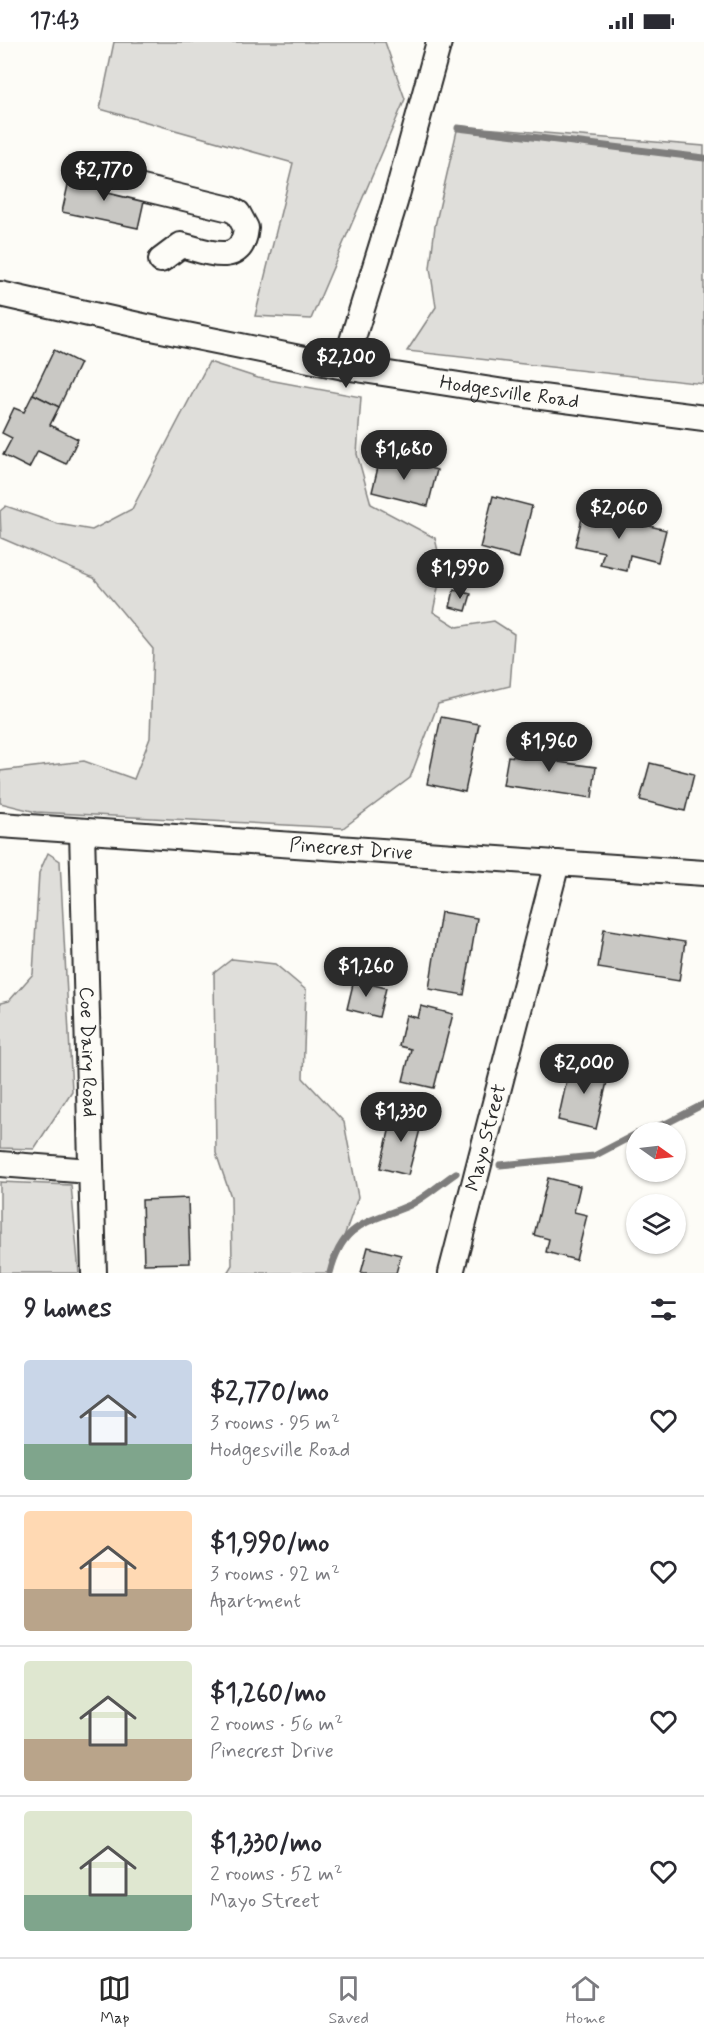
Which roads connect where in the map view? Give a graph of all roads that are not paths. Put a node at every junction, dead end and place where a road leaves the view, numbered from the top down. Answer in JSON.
{"nodes":[{"id":1,"x":440,"y":42,"type":"edge"},
{"id":2,"x":96,"y":166,"type":"dead end"},
{"id":3,"x":161,"y":260,"type":"dead end"},
{"id":4,"x":0,"y":294,"type":"edge"},
{"id":5,"x":344,"y":368,"type":"junction"},
{"id":6,"x":704,"y":418,"type":"edge"},
{"id":7,"x":0,"y":825,"type":"edge"},
{"id":8,"x":82,"y":832,"type":"junction"},
{"id":9,"x":557,"y":863,"type":"junction"},
{"id":10,"x":704,"y":873,"type":"edge"},
{"id":11,"x":0,"y":1164,"type":"edge"},
{"id":12,"x":90,"y":1171,"type":"junction"},
{"id":13,"x":94,"y":1273,"type":"edge"},
{"id":14,"x":451,"y":1273,"type":"edge"}],
"edges":[{"from":1,"to":5,"type":"street"},
{"from":2,"to":3,"type":"street"},
{"from":4,"to":5,"type":"street","name":"Hodgesville Road"},
{"from":5,"to":6,"type":"street","name":"Hodgesville Road"},
{"from":7,"to":8,"type":"street","name":"Pinecrest Drive"},
{"from":8,"to":9,"type":"street","name":"Pinecrest Drive"},
{"from":8,"to":12,"type":"street","name":"Coe Dairy Road"},
{"from":9,"to":10,"type":"street","name":"Pinecrest Drive"},
{"from":9,"to":14,"type":"street","name":"Mayo Street"},
{"from":11,"to":12,"type":"street"},
{"from":12,"to":13,"type":"street","name":"Coe Dairy Road"}]}
